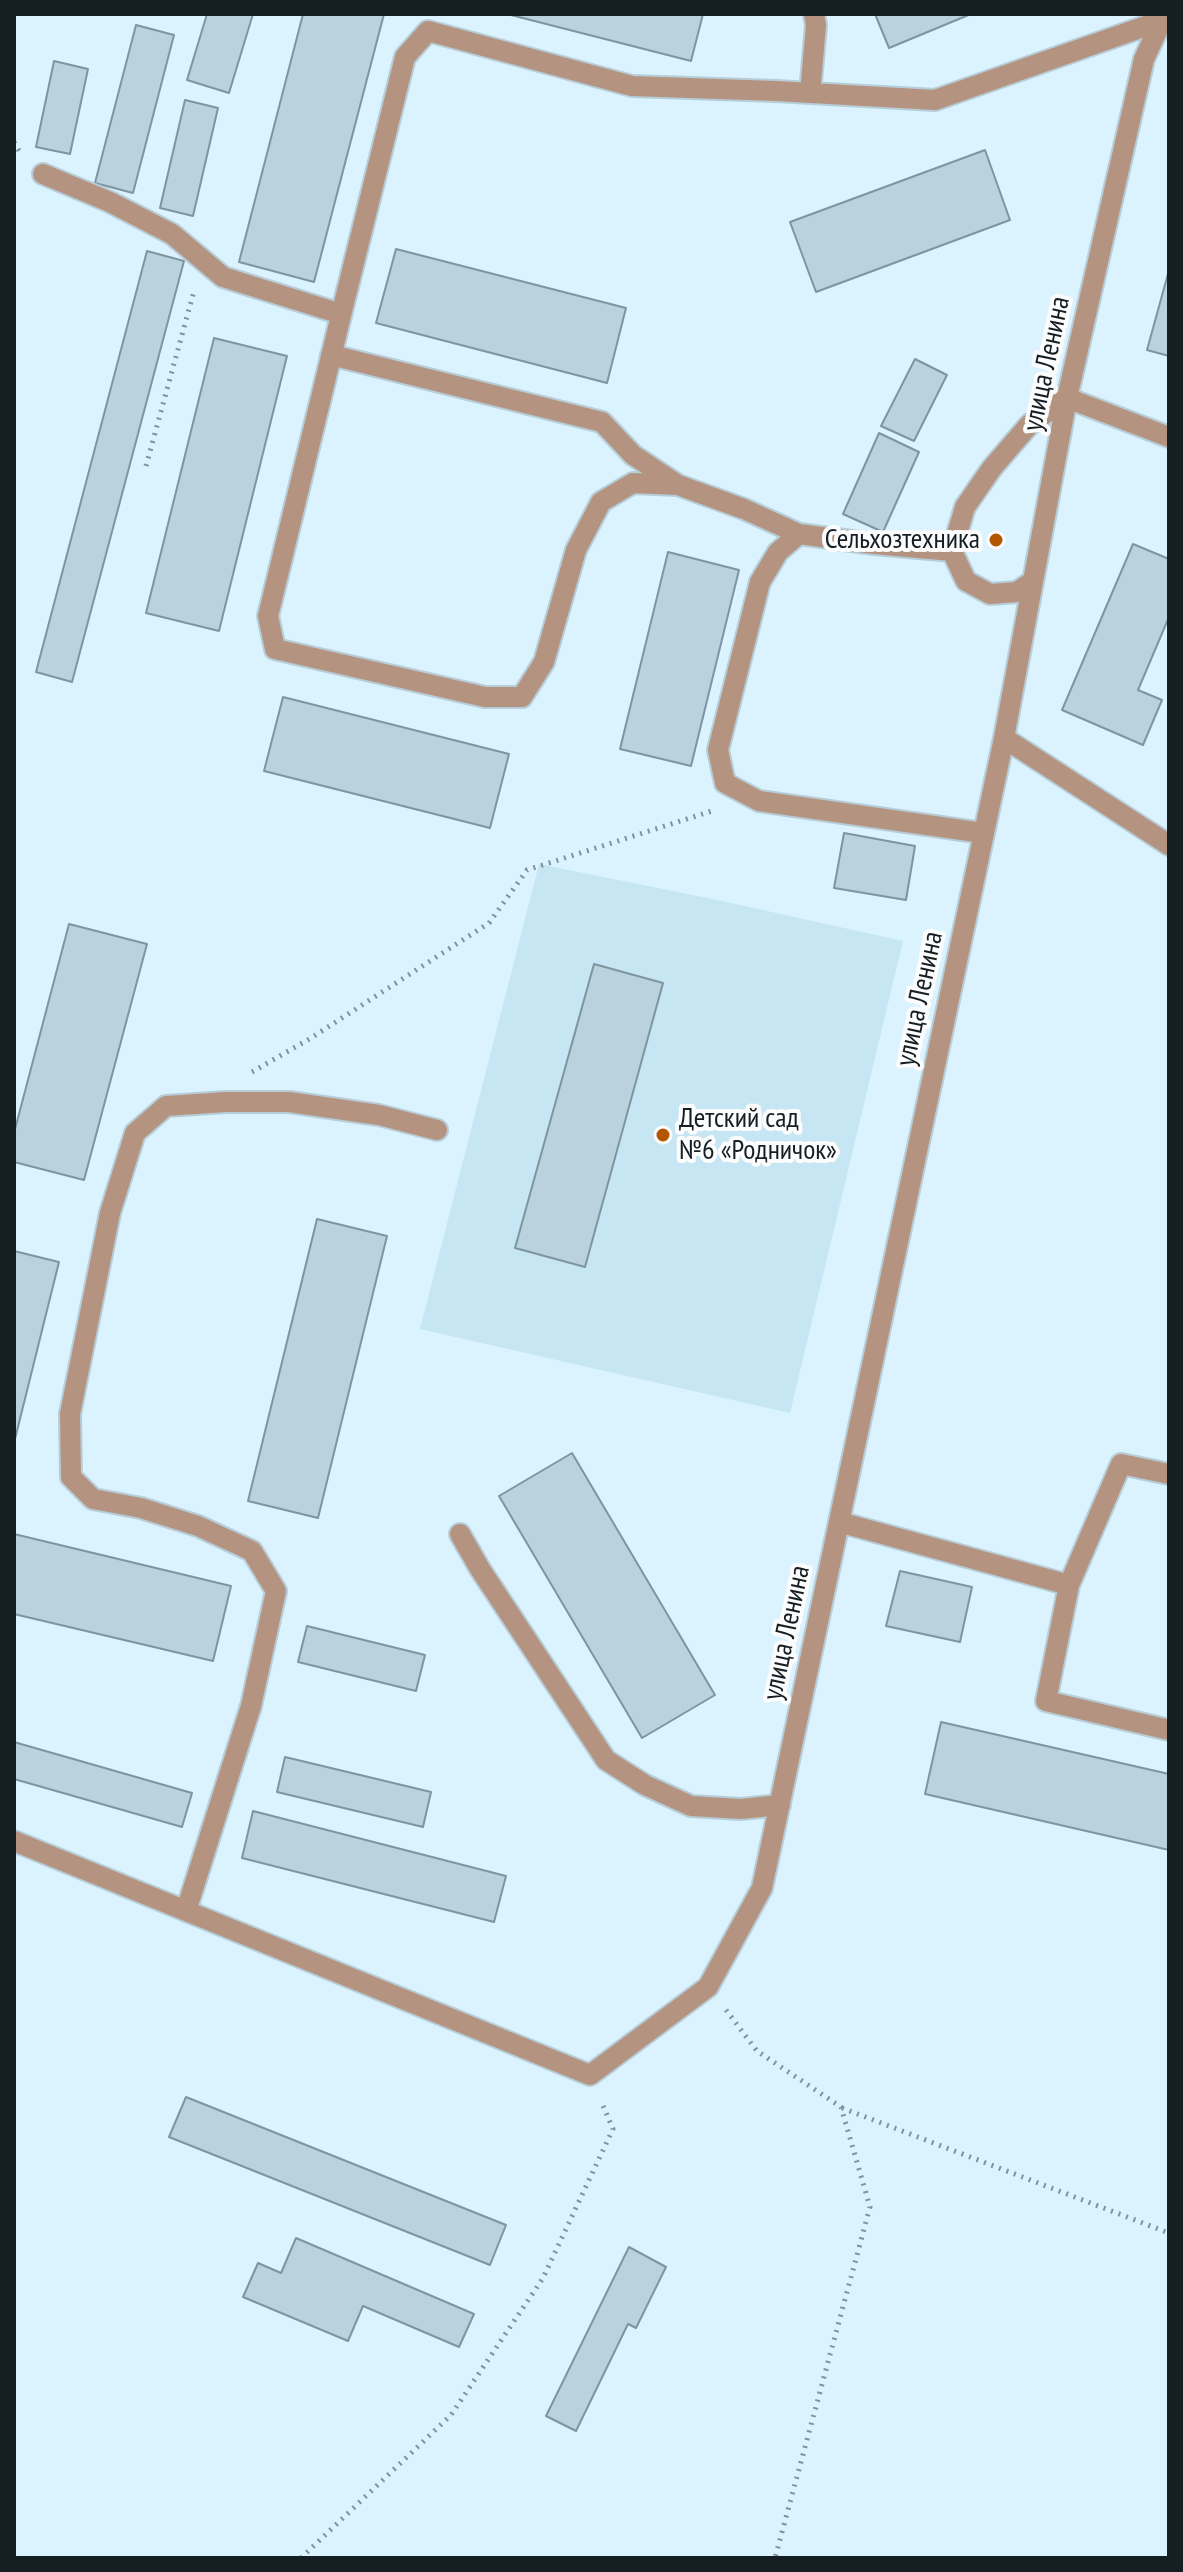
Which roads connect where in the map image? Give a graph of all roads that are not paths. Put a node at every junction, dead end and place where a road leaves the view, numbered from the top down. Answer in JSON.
{"nodes":[{"id":1,"x":814,"y":14,"type":"edge"},
{"id":2,"x":1164,"y":17,"type":"edge"},
{"id":3,"x":427,"y":22,"type":"edge"},
{"id":4,"x":810,"y":93,"type":"junction"},
{"id":5,"x":43,"y":174,"type":"dead end"},
{"id":6,"x":341,"y":314,"type":"junction"},
{"id":7,"x":331,"y":355,"type":"junction"},
{"id":8,"x":1067,"y":398,"type":"junction"},
{"id":9,"x":1169,"y":437,"type":"edge"},
{"id":10,"x":678,"y":485,"type":"junction"},
{"id":11,"x":799,"y":534,"type":"junction"},
{"id":12,"x":952,"y":551,"type":"junction"},
{"id":13,"x":1033,"y":581,"type":"junction"},
{"id":14,"x":1004,"y":738,"type":"junction"},
{"id":15,"x":983,"y":833,"type":"junction"},
{"id":16,"x":1169,"y":845,"type":"edge"},
{"id":17,"x":437,"y":1130,"type":"dead end"},
{"id":18,"x":1169,"y":1474,"type":"edge"},
{"id":19,"x":839,"y":1522,"type":"junction"},
{"id":20,"x":460,"y":1534,"type":"dead end"},
{"id":21,"x":1069,"y":1585,"type":"junction"},
{"id":22,"x":1169,"y":1730,"type":"edge"},
{"id":23,"x":780,"y":1805,"type":"junction"},
{"id":24,"x":14,"y":1841,"type":"edge"},
{"id":25,"x":186,"y":1911,"type":"junction"}],
"edges":[{"from":1,"to":4,"type":"street"},
{"from":2,"to":4,"type":"street"},
{"from":2,"to":8,"type":"street","name":"улица Ленина"},
{"from":3,"to":4,"type":"street"},
{"from":3,"to":6,"type":"street"},
{"from":5,"to":6,"type":"street"},
{"from":6,"to":7,"type":"street"},
{"from":7,"to":10,"type":"street"},
{"from":7,"to":10,"type":"street"},
{"from":8,"to":9,"type":"street"},
{"from":8,"to":12,"type":"street"},
{"from":8,"to":13,"type":"street","name":"улица Ленина"},
{"from":10,"to":11,"type":"street"},
{"from":11,"to":12,"type":"street"},
{"from":11,"to":15,"type":"street"},
{"from":12,"to":13,"type":"street"},
{"from":13,"to":14,"type":"street","name":"улица Ленина"},
{"from":14,"to":15,"type":"street","name":"улица Ленина"},
{"from":14,"to":16,"type":"street"},
{"from":15,"to":19,"type":"street","name":"улица Ленина"},
{"from":17,"to":25,"type":"street"},
{"from":18,"to":21,"type":"street"},
{"from":19,"to":21,"type":"street"},
{"from":19,"to":23,"type":"street","name":"улица Ленина"},
{"from":20,"to":23,"type":"street"},
{"from":21,"to":22,"type":"street"},
{"from":23,"to":25,"type":"street","name":"улица Ленина"},
{"from":24,"to":25,"type":"street"}]}
